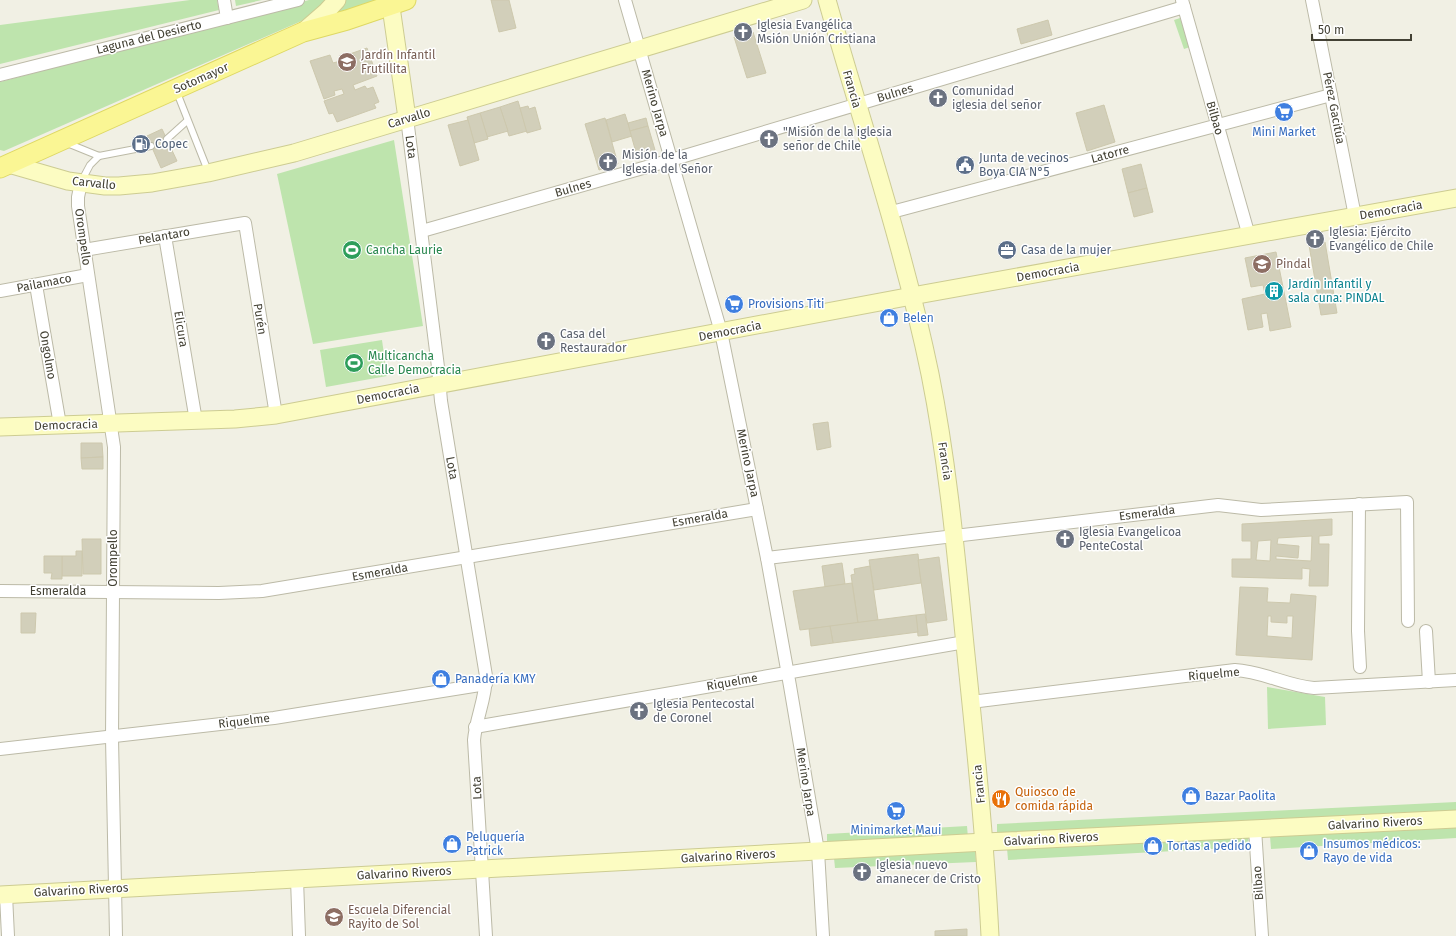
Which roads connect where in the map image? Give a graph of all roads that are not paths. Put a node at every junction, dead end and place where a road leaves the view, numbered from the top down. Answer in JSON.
{"nodes":[{"id":1,"x":224,"y":0,"type":"edge"},
{"id":2,"x":298,"y":0,"type":"edge"},
{"id":3,"x":337,"y":0,"type":"edge"},
{"id":4,"x":625,"y":0,"type":"edge"},
{"id":5,"x":803,"y":0,"type":"edge"},
{"id":6,"x":826,"y":0,"type":"edge"},
{"id":7,"x":1312,"y":0,"type":"edge"},
{"id":8,"x":396,"y":1,"type":"edge"},
{"id":9,"x":1183,"y":3,"type":"edge"},
{"id":10,"x":227,"y":18,"type":"junction"},
{"id":11,"x":302,"y":32,"type":"junction"},
{"id":12,"x":639,"y":49,"type":"junction"},
{"id":13,"x":0,"y":75,"type":"edge"},
{"id":14,"x":176,"y":89,"type":"junction"},
{"id":15,"x":1331,"y":95,"type":"junction"},
{"id":16,"x":856,"y":104,"type":"junction"},
{"id":17,"x":407,"y":118,"type":"junction"},
{"id":18,"x":187,"y":121,"type":"junction"},
{"id":19,"x":1218,"y":126,"type":"junction"},
{"id":20,"x":167,"y":139,"type":"dead end"},
{"id":21,"x":60,"y":141,"type":"junction"},
{"id":22,"x":151,"y":146,"type":"dead end"},
{"id":23,"x":99,"y":156,"type":"junction"},
{"id":24,"x":671,"y":160,"type":"junction"},
{"id":25,"x":5,"y":166,"type":"edge"},
{"id":26,"x":208,"y":174,"type":"junction"},
{"id":27,"x":81,"y":183,"type":"junction"},
{"id":28,"x":1456,"y":198,"type":"edge"},
{"id":29,"x":888,"y":213,"type":"junction"},
{"id":30,"x":1355,"y":216,"type":"junction"},
{"id":31,"x":244,"y":223,"type":"joint"},
{"id":32,"x":422,"y":231,"type":"junction"},
{"id":33,"x":165,"y":236,"type":"junction"},
{"id":34,"x":1249,"y":236,"type":"junction"},
{"id":35,"x":84,"y":250,"type":"junction"},
{"id":36,"x":88,"y":275,"type":"junction"},
{"id":37,"x":36,"y":285,"type":"junction"},
{"id":38,"x":0,"y":291,"type":"edge"},
{"id":39,"x":912,"y":296,"type":"junction"},
{"id":40,"x":721,"y":332,"type":"junction"},
{"id":41,"x":440,"y":384,"type":"junction"},
{"id":42,"x":276,"y":415,"type":"junction"},
{"id":43,"x":196,"y":421,"type":"junction"},
{"id":44,"x":111,"y":423,"type":"junction"},
{"id":45,"x":60,"y":425,"type":"junction"},
{"id":46,"x":0,"y":427,"type":"edge"},
{"id":47,"x":1358,"y":504,"type":"junction"},
{"id":48,"x":757,"y":509,"type":"junction"},
{"id":49,"x":954,"y":536,"type":"junction"},
{"id":50,"x":467,"y":557,"type":"junction"},
{"id":51,"x":767,"y":558,"type":"junction"},
{"id":52,"x":0,"y":591,"type":"edge"},
{"id":53,"x":113,"y":592,"type":"junction"},
{"id":54,"x":1408,"y":622,"type":"dead end"},
{"id":55,"x":1426,"y":631,"type":"dead end"},
{"id":56,"x":965,"y":642,"type":"junction"},
{"id":57,"x":1360,"y":668,"type":"dead end"},
{"id":58,"x":788,"y":672,"type":"junction"},
{"id":59,"x":1456,"y":680,"type":"edge"},
{"id":60,"x":1429,"y":682,"type":"junction"},
{"id":61,"x":486,"y":684,"type":"junction"},
{"id":62,"x":971,"y":702,"type":"junction"},
{"id":63,"x":475,"y":727,"type":"junction"},
{"id":64,"x":112,"y":738,"type":"junction"},
{"id":65,"x":0,"y":749,"type":"edge"},
{"id":66,"x":1456,"y":819,"type":"edge"},
{"id":67,"x":1255,"y":829,"type":"junction"},
{"id":68,"x":985,"y":842,"type":"junction"},
{"id":69,"x":818,"y":851,"type":"junction"},
{"id":70,"x":482,"y":869,"type":"junction"},
{"id":71,"x":297,"y":879,"type":"junction"},
{"id":72,"x":115,"y":888,"type":"junction"},
{"id":73,"x":3,"y":895,"type":"edge"},
{"id":74,"x":8,"y":936,"type":"edge"},
{"id":75,"x":116,"y":936,"type":"edge"},
{"id":76,"x":299,"y":936,"type":"edge"},
{"id":77,"x":486,"y":936,"type":"edge"},
{"id":78,"x":823,"y":936,"type":"edge"},
{"id":79,"x":990,"y":936,"type":"edge"},
{"id":80,"x":1262,"y":936,"type":"edge"}],
"edges":[{"from":1,"to":10,"type":"street"},
{"from":2,"to":10,"type":"street","name":"Laguna del Desierto"},
{"from":3,"to":11,"type":"street"},
{"from":4,"to":12,"type":"street","name":"Merino Jarpa"},
{"from":5,"to":12,"type":"street","name":"Carvallo"},
{"from":6,"to":16,"type":"street","name":"Francia"},
{"from":7,"to":15,"type":"street","name":"Pérez Gacitúa"},
{"from":8,"to":11,"type":"main road","name":"Sotomayor"},
{"from":8,"to":17,"type":"street","name":"Lota"},
{"from":9,"to":16,"type":"street","name":"Bulnes"},
{"from":9,"to":19,"type":"street","name":"Bilbao"},
{"from":10,"to":13,"type":"street","name":"Laguna del Desierto"},
{"from":11,"to":14,"type":"main road","name":"Sotomayor"},
{"from":12,"to":17,"type":"street","name":"Carvallo"},
{"from":12,"to":24,"type":"street","name":"Merino Jarpa"},
{"from":14,"to":18,"type":"lane"},
{"from":14,"to":21,"type":"main road","name":"Sotomayor"},
{"from":15,"to":19,"type":"street","name":"Latorre"},
{"from":15,"to":30,"type":"street","name":"Pérez Gacitúa"},
{"from":16,"to":24,"type":"street","name":"Bulnes"},
{"from":16,"to":29,"type":"street","name":"Francia"},
{"from":17,"to":26,"type":"street","name":"Carvallo"},
{"from":17,"to":32,"type":"street","name":"Lota"},
{"from":18,"to":20,"type":"lane"},
{"from":18,"to":26,"type":"lane"},
{"from":19,"to":29,"type":"street","name":"Latorre"},
{"from":19,"to":34,"type":"street","name":"Bilbao"},
{"from":21,"to":23,"type":"lane"},
{"from":21,"to":25,"type":"main road","name":"Sotomayor"},
{"from":22,"to":23,"type":"lane"},
{"from":23,"to":27,"type":"lane"},
{"from":24,"to":32,"type":"street","name":"Bulnes"},
{"from":24,"to":40,"type":"street","name":"Merino Jarpa"},
{"from":25,"to":27,"type":"street","name":"Carvallo"},
{"from":26,"to":27,"type":"street","name":"Carvallo"},
{"from":27,"to":35,"type":"street","name":"Orompello"},
{"from":28,"to":30,"type":"street","name":"Democracia"},
{"from":29,"to":39,"type":"street","name":"Francia"},
{"from":30,"to":34,"type":"street","name":"Democracia"},
{"from":31,"to":33,"type":"street","name":"Pelantaro"},
{"from":31,"to":42,"type":"street","name":"Purén"},
{"from":32,"to":41,"type":"street","name":"Lota"},
{"from":33,"to":35,"type":"street","name":"Pelantaro"},
{"from":33,"to":43,"type":"street","name":"Elicura"},
{"from":34,"to":39,"type":"street","name":"Democracia"},
{"from":35,"to":36,"type":"street","name":"Orompello"},
{"from":36,"to":37,"type":"street","name":"Pailamaco"},
{"from":36,"to":44,"type":"street","name":"Orompello"},
{"from":37,"to":38,"type":"street","name":"Pailamaco"},
{"from":37,"to":45,"type":"street","name":"Ongolmo"},
{"from":39,"to":40,"type":"street","name":"Democracia"},
{"from":39,"to":49,"type":"street","name":"Francia"},
{"from":40,"to":41,"type":"street","name":"Democracia"},
{"from":40,"to":48,"type":"street","name":"Merino Jarpa"},
{"from":41,"to":42,"type":"street","name":"Democracia"},
{"from":41,"to":50,"type":"street","name":"Lota"},
{"from":42,"to":43,"type":"street","name":"Democracia"},
{"from":43,"to":44,"type":"street","name":"Democracia"},
{"from":44,"to":45,"type":"street","name":"Democracia"},
{"from":44,"to":53,"type":"street","name":"Orompello"},
{"from":45,"to":46,"type":"street","name":"Democracia"},
{"from":47,"to":49,"type":"street","name":"Esmeralda"},
{"from":47,"to":54,"type":"street","name":"Esmeralda"},
{"from":47,"to":57,"type":"street"},
{"from":48,"to":50,"type":"street","name":"Esmeralda"},
{"from":48,"to":51,"type":"street","name":"Merino Jarpa"},
{"from":49,"to":51,"type":"street","name":"Esmeralda"},
{"from":49,"to":56,"type":"street","name":"Francia"},
{"from":50,"to":53,"type":"street","name":"Esmeralda"},
{"from":50,"to":61,"type":"street","name":"Lota"},
{"from":51,"to":58,"type":"street","name":"Merino Jarpa"},
{"from":52,"to":53,"type":"street","name":"Esmeralda"},
{"from":53,"to":64,"type":"street","name":"Orompello"},
{"from":55,"to":60,"type":"street"},
{"from":56,"to":58,"type":"street","name":"Riquelme"},
{"from":56,"to":62,"type":"street","name":"Francia"},
{"from":58,"to":63,"type":"street","name":"Riquelme"},
{"from":58,"to":69,"type":"street","name":"Merino Jarpa"},
{"from":59,"to":60,"type":"street","name":"Riquelme"},
{"from":60,"to":62,"type":"street","name":"Riquelme"},
{"from":61,"to":63,"type":"street","name":"Lota"},
{"from":61,"to":64,"type":"street","name":"Riquelme"},
{"from":62,"to":68,"type":"street","name":"Francia"},
{"from":63,"to":70,"type":"street","name":"Lota"},
{"from":64,"to":65,"type":"street","name":"Riquelme"},
{"from":64,"to":72,"type":"street","name":"Orompello"},
{"from":66,"to":67,"type":"street","name":"Galvarino Riveros"},
{"from":67,"to":68,"type":"street","name":"Galvarino Riveros"},
{"from":67,"to":80,"type":"street","name":"Bilbao"},
{"from":68,"to":69,"type":"street","name":"Galvarino Riveros"},
{"from":68,"to":79,"type":"street","name":"Francia"},
{"from":69,"to":70,"type":"street","name":"Galvarino Riveros"},
{"from":69,"to":78,"type":"street","name":"Merino Jarpa"},
{"from":70,"to":71,"type":"street","name":"Galvarino Riveros"},
{"from":70,"to":77,"type":"street","name":"Lota"},
{"from":71,"to":72,"type":"street","name":"Galvarino Riveros"},
{"from":71,"to":76,"type":"street"},
{"from":72,"to":73,"type":"street","name":"Galvarino Riveros"},
{"from":72,"to":75,"type":"street","name":"Orompello"},
{"from":73,"to":74,"type":"street"}]}
